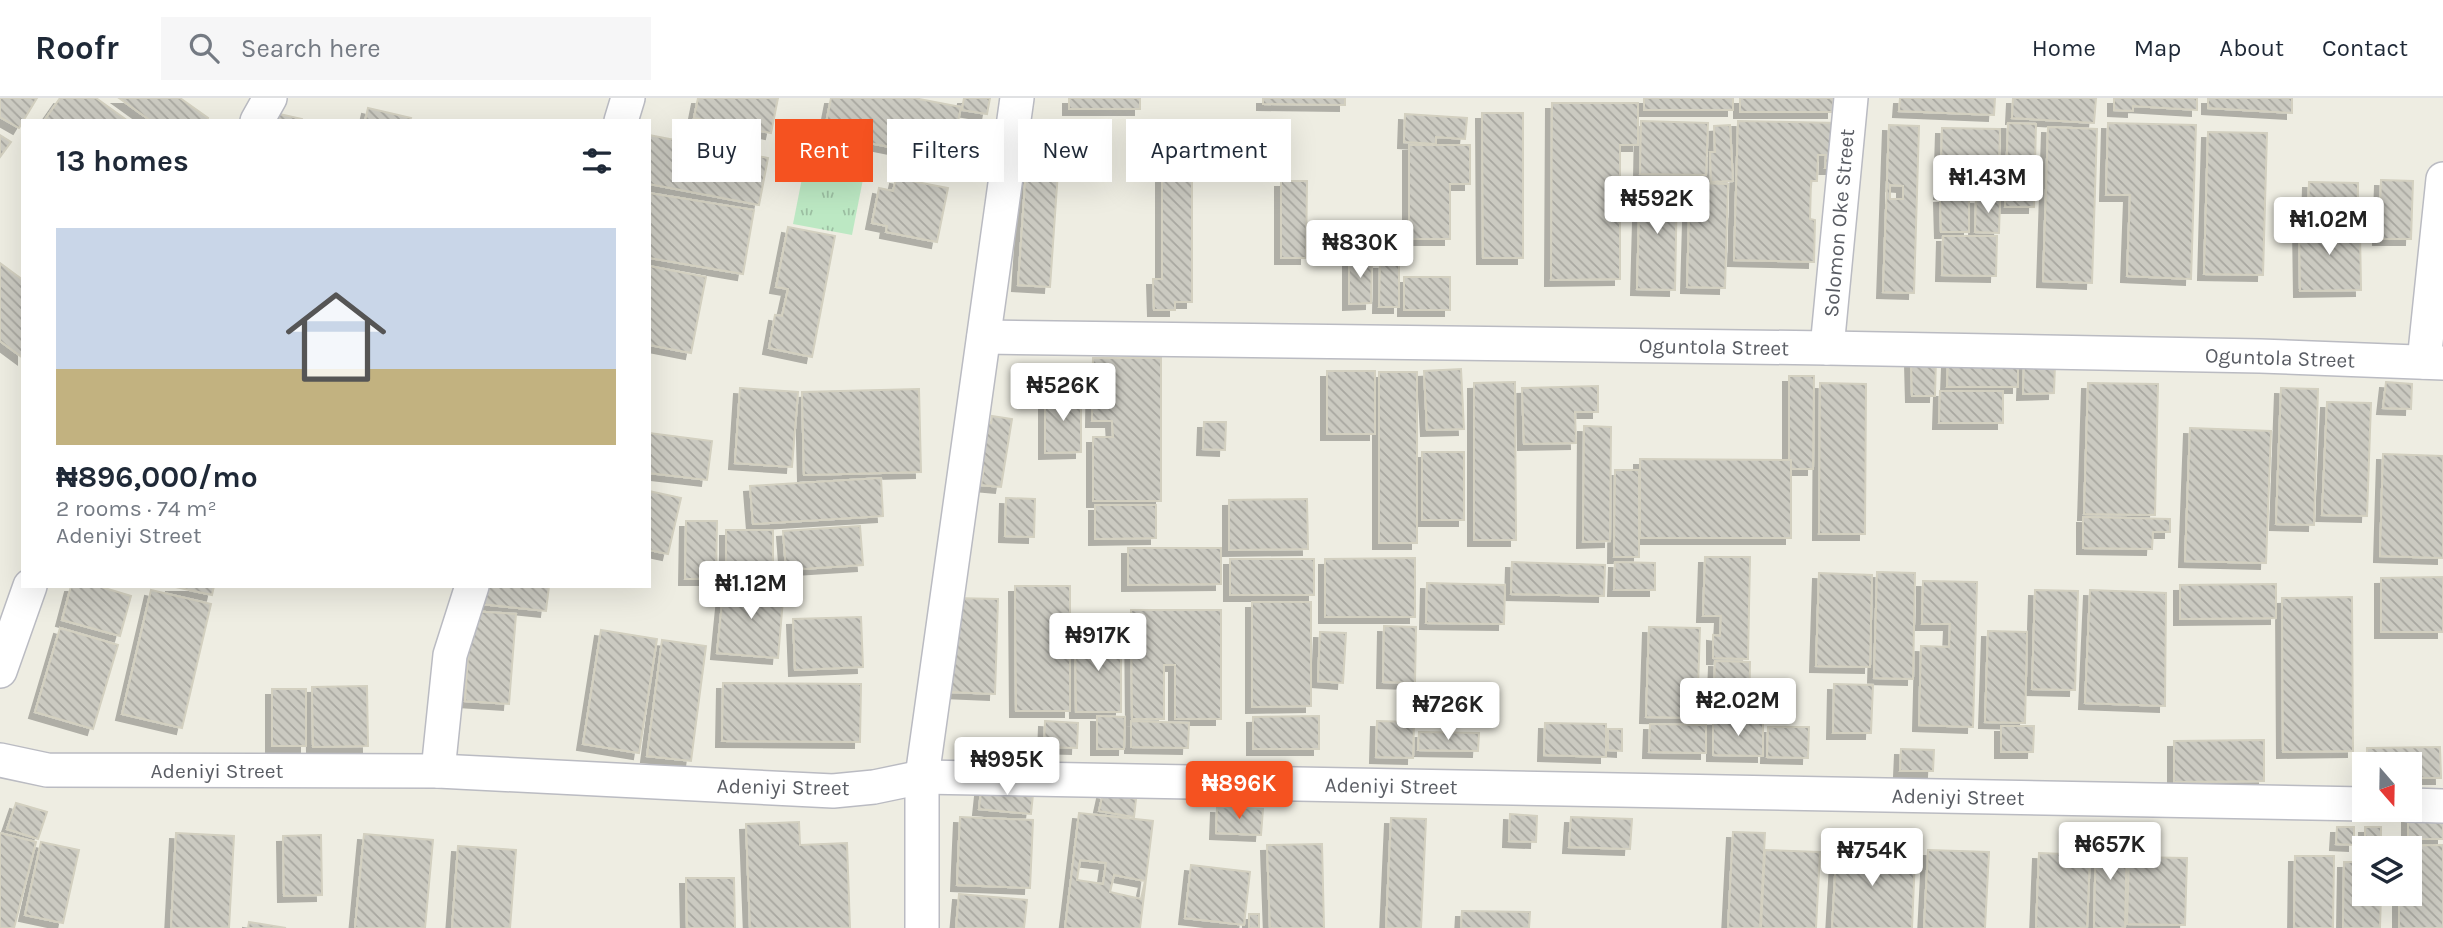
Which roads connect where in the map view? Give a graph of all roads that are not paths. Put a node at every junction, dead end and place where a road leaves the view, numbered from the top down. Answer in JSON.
{"nodes":[{"id":1,"x":270,"y":98,"type":"edge"},
{"id":2,"x":628,"y":98,"type":"edge"},
{"id":3,"x":1017,"y":98,"type":"edge"},
{"id":4,"x":1851,"y":98,"type":"edge"},
{"id":5,"x":258,"y":119,"type":"edge"},
{"id":6,"x":622,"y":119,"type":"edge"},
{"id":7,"x":2443,"y":179,"type":"edge"},
{"id":8,"x":984,"y":337,"type":"junction"},
{"id":9,"x":1827,"y":348,"type":"junction"},
{"id":10,"x":2433,"y":363,"type":"edge"},
{"id":11,"x":29,"y":588,"type":"edge"},
{"id":12,"x":471,"y":588,"type":"edge"},
{"id":13,"x":0,"y":670,"type":"edge"},
{"id":14,"x":0,"y":760,"type":"edge"},
{"id":15,"x":438,"y":771,"type":"junction"},
{"id":16,"x":922,"y":777,"type":"junction"},
{"id":17,"x":2352,"y":804,"type":"edge"},
{"id":18,"x":2422,"y":805,"type":"edge"},
{"id":19,"x":2443,"y":806,"type":"edge"},
{"id":20,"x":922,"y":928,"type":"edge"}],
"edges":[{"from":1,"to":5,"type":"street"},
{"from":2,"to":6,"type":"street"},
{"from":3,"to":8,"type":"street"},
{"from":4,"to":9,"type":"street","name":"Solomon Oke Street"},
{"from":7,"to":10,"type":"street"},
{"from":8,"to":9,"type":"street","name":"Oguntola Street"},
{"from":8,"to":16,"type":"street"},
{"from":9,"to":10,"type":"street","name":"Oguntola Street"},
{"from":11,"to":13,"type":"street"},
{"from":12,"to":15,"type":"street"},
{"from":14,"to":15,"type":"street","name":"Adeniyi Street"},
{"from":15,"to":16,"type":"street","name":"Adeniyi Street"},
{"from":16,"to":17,"type":"street","name":"Adeniyi Street"},
{"from":16,"to":20,"type":"street"},
{"from":18,"to":19,"type":"street"}]}
